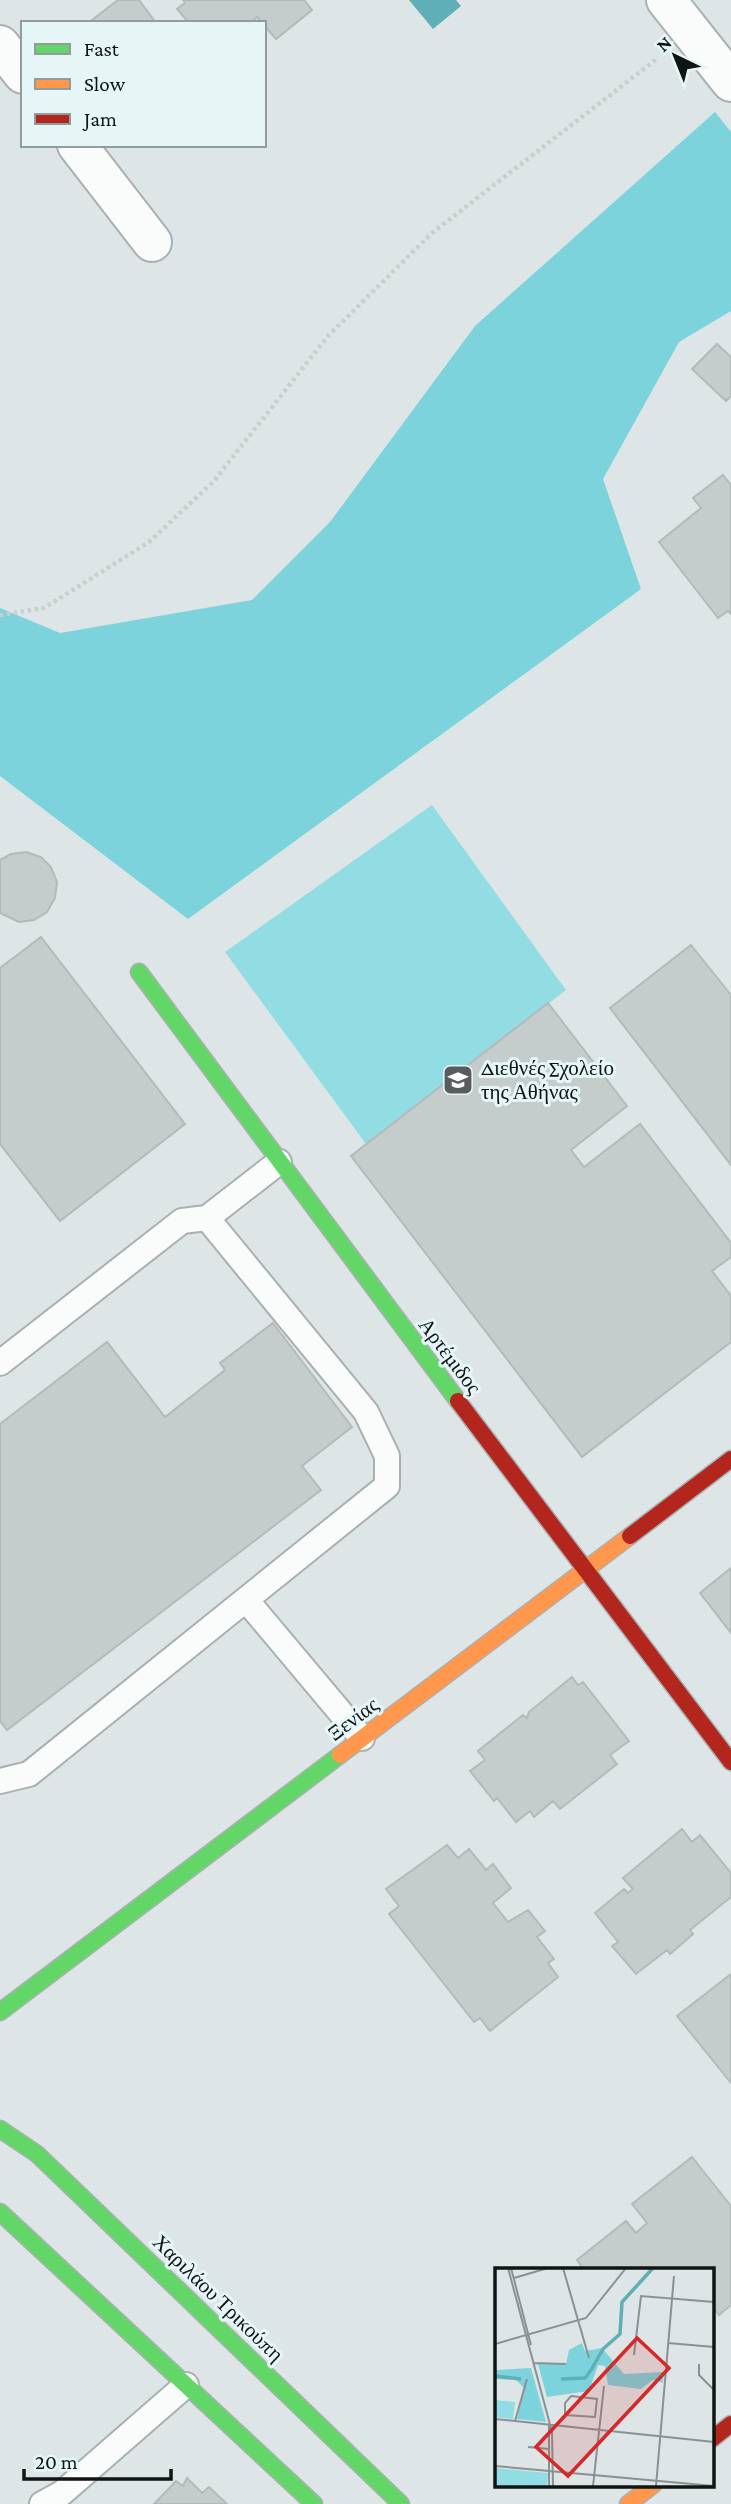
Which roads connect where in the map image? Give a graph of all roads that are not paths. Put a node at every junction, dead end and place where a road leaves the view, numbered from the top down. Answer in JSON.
{"nodes":[{"id":1,"x":666,"y":0,"type":"edge"},
{"id":2,"x":0,"y":45,"type":"edge"},
{"id":3,"x":21,"y":71,"type":"edge"},
{"id":4,"x":731,"y":82,"type":"edge"},
{"id":5,"x":79,"y":147,"type":"edge"},
{"id":6,"x":152,"y":242,"type":"dead end"},
{"id":7,"x":139,"y":972,"type":"dead end"},
{"id":8,"x":279,"y":1162,"type":"junction"},
{"id":9,"x":207,"y":1218,"type":"junction"},
{"id":10,"x":0,"y":1363,"type":"edge"},
{"id":11,"x":731,"y":1459,"type":"edge"},
{"id":12,"x":584,"y":1570,"type":"junction"},
{"id":13,"x":247,"y":1601,"type":"junction"},
{"id":14,"x":362,"y":1738,"type":"junction"},
{"id":15,"x":731,"y":1762,"type":"edge"},
{"id":16,"x":0,"y":1780,"type":"edge"},
{"id":17,"x":0,"y":2012,"type":"edge"},
{"id":18,"x":0,"y":2129,"type":"edge"},
{"id":19,"x":0,"y":2212,"type":"edge"},
{"id":20,"x":186,"y":2385,"type":"junction"},
{"id":21,"x":731,"y":2424,"type":"edge"},
{"id":22,"x":714,"y":2437,"type":"edge"},
{"id":23,"x":652,"y":2486,"type":"edge"},
{"id":24,"x":42,"y":2504,"type":"edge"},
{"id":25,"x":314,"y":2504,"type":"edge"},
{"id":26,"x":401,"y":2504,"type":"edge"},
{"id":27,"x":628,"y":2504,"type":"edge"}],
"edges":[{"from":1,"to":4,"type":"street"},
{"from":2,"to":3,"type":"street"},
{"from":5,"to":6,"type":"street"},
{"from":7,"to":8,"type":"street","name":"Αρτέμιδος"},
{"from":8,"to":9,"type":"lane"},
{"from":8,"to":12,"type":"street","name":"Αρτέμιδος"},
{"from":9,"to":10,"type":"lane"},
{"from":9,"to":13,"type":"lane"},
{"from":11,"to":12,"type":"street","name":"Ξενίας"},
{"from":12,"to":14,"type":"street","name":"Ξενίας"},
{"from":12,"to":15,"type":"street","name":"Αρτέμιδος"},
{"from":13,"to":14,"type":"lane"},
{"from":13,"to":16,"type":"lane"},
{"from":14,"to":17,"type":"street","name":"Ξενίας"},
{"from":18,"to":26,"type":"street","name":"Χαριλάου Τρικούπη"},
{"from":19,"to":20,"type":"street"},
{"from":20,"to":24,"type":"lane"},
{"from":20,"to":25,"type":"street"},
{"from":21,"to":22,"type":"street"},
{"from":23,"to":27,"type":"street"}]}
